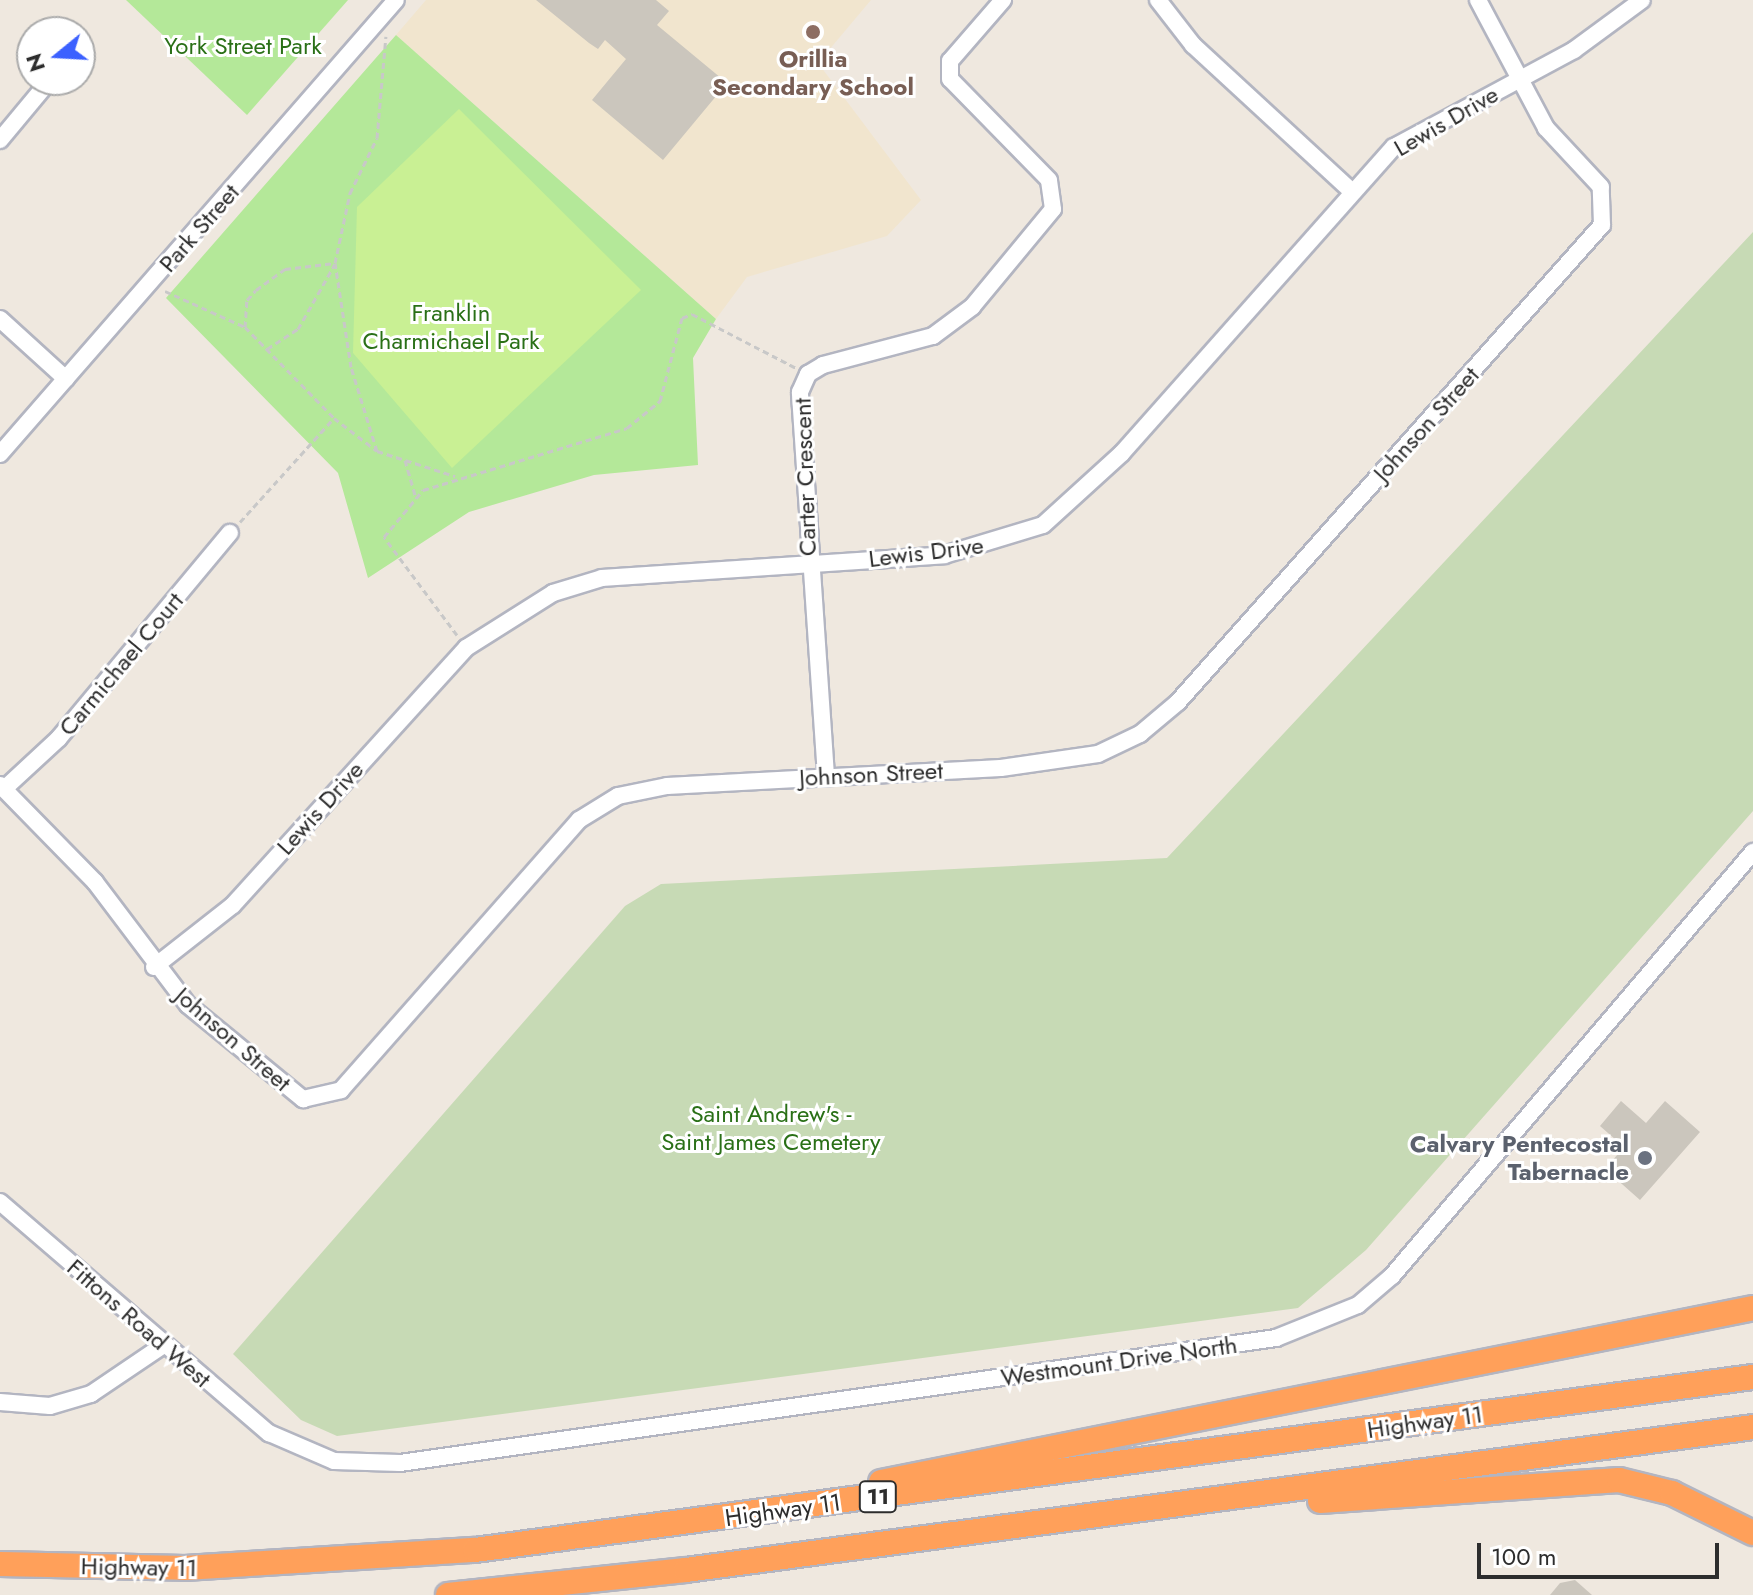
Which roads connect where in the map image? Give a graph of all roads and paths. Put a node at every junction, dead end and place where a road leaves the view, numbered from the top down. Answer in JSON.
{"nodes":[{"id":1,"x":1003,"y":0,"type":"edge"},
{"id":2,"x":1158,"y":0,"type":"edge"},
{"id":3,"x":1478,"y":0,"type":"edge"},
{"id":4,"x":1642,"y":0,"type":"edge"},
{"id":5,"x":391,"y":6,"type":"edge"},
{"id":6,"x":1519,"y":79,"type":"junction"},
{"id":7,"x":37,"y":96,"type":"edge"},
{"id":8,"x":0,"y":140,"type":"edge"},
{"id":9,"x":1351,"y":191,"type":"junction"},
{"id":10,"x":335,"y":263,"type":"junction"},
{"id":11,"x":150,"y":283,"type":"junction"},
{"id":12,"x":0,"y":319,"type":"edge"},
{"id":13,"x":245,"y":327,"type":"junction"},
{"id":14,"x":267,"y":349,"type":"junction"},
{"id":15,"x":808,"y":374,"type":"junction"},
{"id":16,"x":66,"y":379,"type":"junction"},
{"id":17,"x":334,"y":418,"type":"junction"},
{"id":18,"x":377,"y":451,"type":"junction"},
{"id":19,"x":0,"y":454,"type":"edge"},
{"id":20,"x":405,"y":460,"type":"junction"},
{"id":21,"x":455,"y":476,"type":"junction"},
{"id":22,"x":416,"y":498,"type":"junction"},
{"id":23,"x":230,"y":533,"type":"joint"},
{"id":24,"x":807,"y":564,"type":"junction"},
{"id":25,"x":466,"y":648,"type":"junction"},
{"id":26,"x":826,"y":776,"type":"junction"},
{"id":27,"x":2,"y":787,"type":"edge"},
{"id":28,"x":1753,"y":852,"type":"edge"},
{"id":29,"x":154,"y":967,"type":"junction"},
{"id":30,"x":0,"y":1202,"type":"edge"},
{"id":31,"x":1753,"y":1308,"type":"edge"},
{"id":32,"x":162,"y":1346,"type":"junction"},
{"id":33,"x":1753,"y":1377,"type":"edge"},
{"id":34,"x":0,"y":1402,"type":"edge"},
{"id":35,"x":1753,"y":1427,"type":"edge"},
{"id":36,"x":281,"y":1441,"type":"joint"},
{"id":37,"x":1250,"y":1495,"type":"junction"},
{"id":38,"x":754,"y":1514,"type":"junction"},
{"id":39,"x":1753,"y":1533,"type":"edge"},
{"id":40,"x":0,"y":1564,"type":"edge"},
{"id":41,"x":448,"y":1595,"type":"edge"}],
"edges":[{"from":1,"to":15,"type":"street","name":"Carter Crescent"},
{"from":2,"to":9,"type":"street"},
{"from":3,"to":6,"type":"street","name":"Johnson Street"},
{"from":4,"to":6,"type":"street","name":"Lewis Drive"},
{"from":5,"to":10,"type":"path"},
{"from":5,"to":11,"type":"street","name":"Park Street"},
{"from":6,"to":9,"type":"street","name":"Lewis Drive"},
{"from":6,"to":26,"type":"street","name":"Johnson Street"},
{"from":7,"to":8,"type":"street"},
{"from":9,"to":24,"type":"street","name":"Lewis Drive"},
{"from":10,"to":13,"type":"path"},
{"from":10,"to":14,"type":"path"},
{"from":10,"to":18,"type":"path"},
{"from":11,"to":13,"type":"path"},
{"from":11,"to":16,"type":"street","name":"Park Street"},
{"from":12,"to":16,"type":"street"},
{"from":13,"to":14,"type":"path"},
{"from":14,"to":17,"type":"path"},
{"from":15,"to":21,"type":"path"},
{"from":15,"to":24,"type":"street","name":"Carter Crescent"},
{"from":16,"to":19,"type":"street","name":"Park Street"},
{"from":17,"to":18,"type":"path"},
{"from":17,"to":23,"type":"path"},
{"from":18,"to":20,"type":"path"},
{"from":20,"to":21,"type":"path"},
{"from":20,"to":22,"type":"path"},
{"from":21,"to":22,"type":"path"},
{"from":22,"to":25,"type":"path"},
{"from":23,"to":27,"type":"street","name":"Carmichael Court"},
{"from":24,"to":25,"type":"street","name":"Lewis Drive"},
{"from":24,"to":26,"type":"street","name":"Carter Crescent"},
{"from":25,"to":29,"type":"street","name":"Lewis Drive"},
{"from":26,"to":29,"type":"street","name":"Johnson Street"},
{"from":27,"to":29,"type":"street","name":"Johnson Street"},
{"from":28,"to":36,"type":"street","name":"Westmount Drive North"},
{"from":30,"to":32,"type":"street","name":"Fittons Road West"},
{"from":31,"to":38,"type":"highway"},
{"from":32,"to":34,"type":"street"},
{"from":32,"to":36,"type":"street","name":"Fittons Road West"},
{"from":33,"to":38,"type":"highway","name":"Highway 11","number":"11"},
{"from":35,"to":37,"type":"highway","name":"Highway 11","number":"11"},
{"from":37,"to":39,"type":"highway"},
{"from":37,"to":41,"type":"highway","name":"Highway 11","number":"11"},
{"from":38,"to":40,"type":"highway","name":"Highway 11","number":"11"}]}
